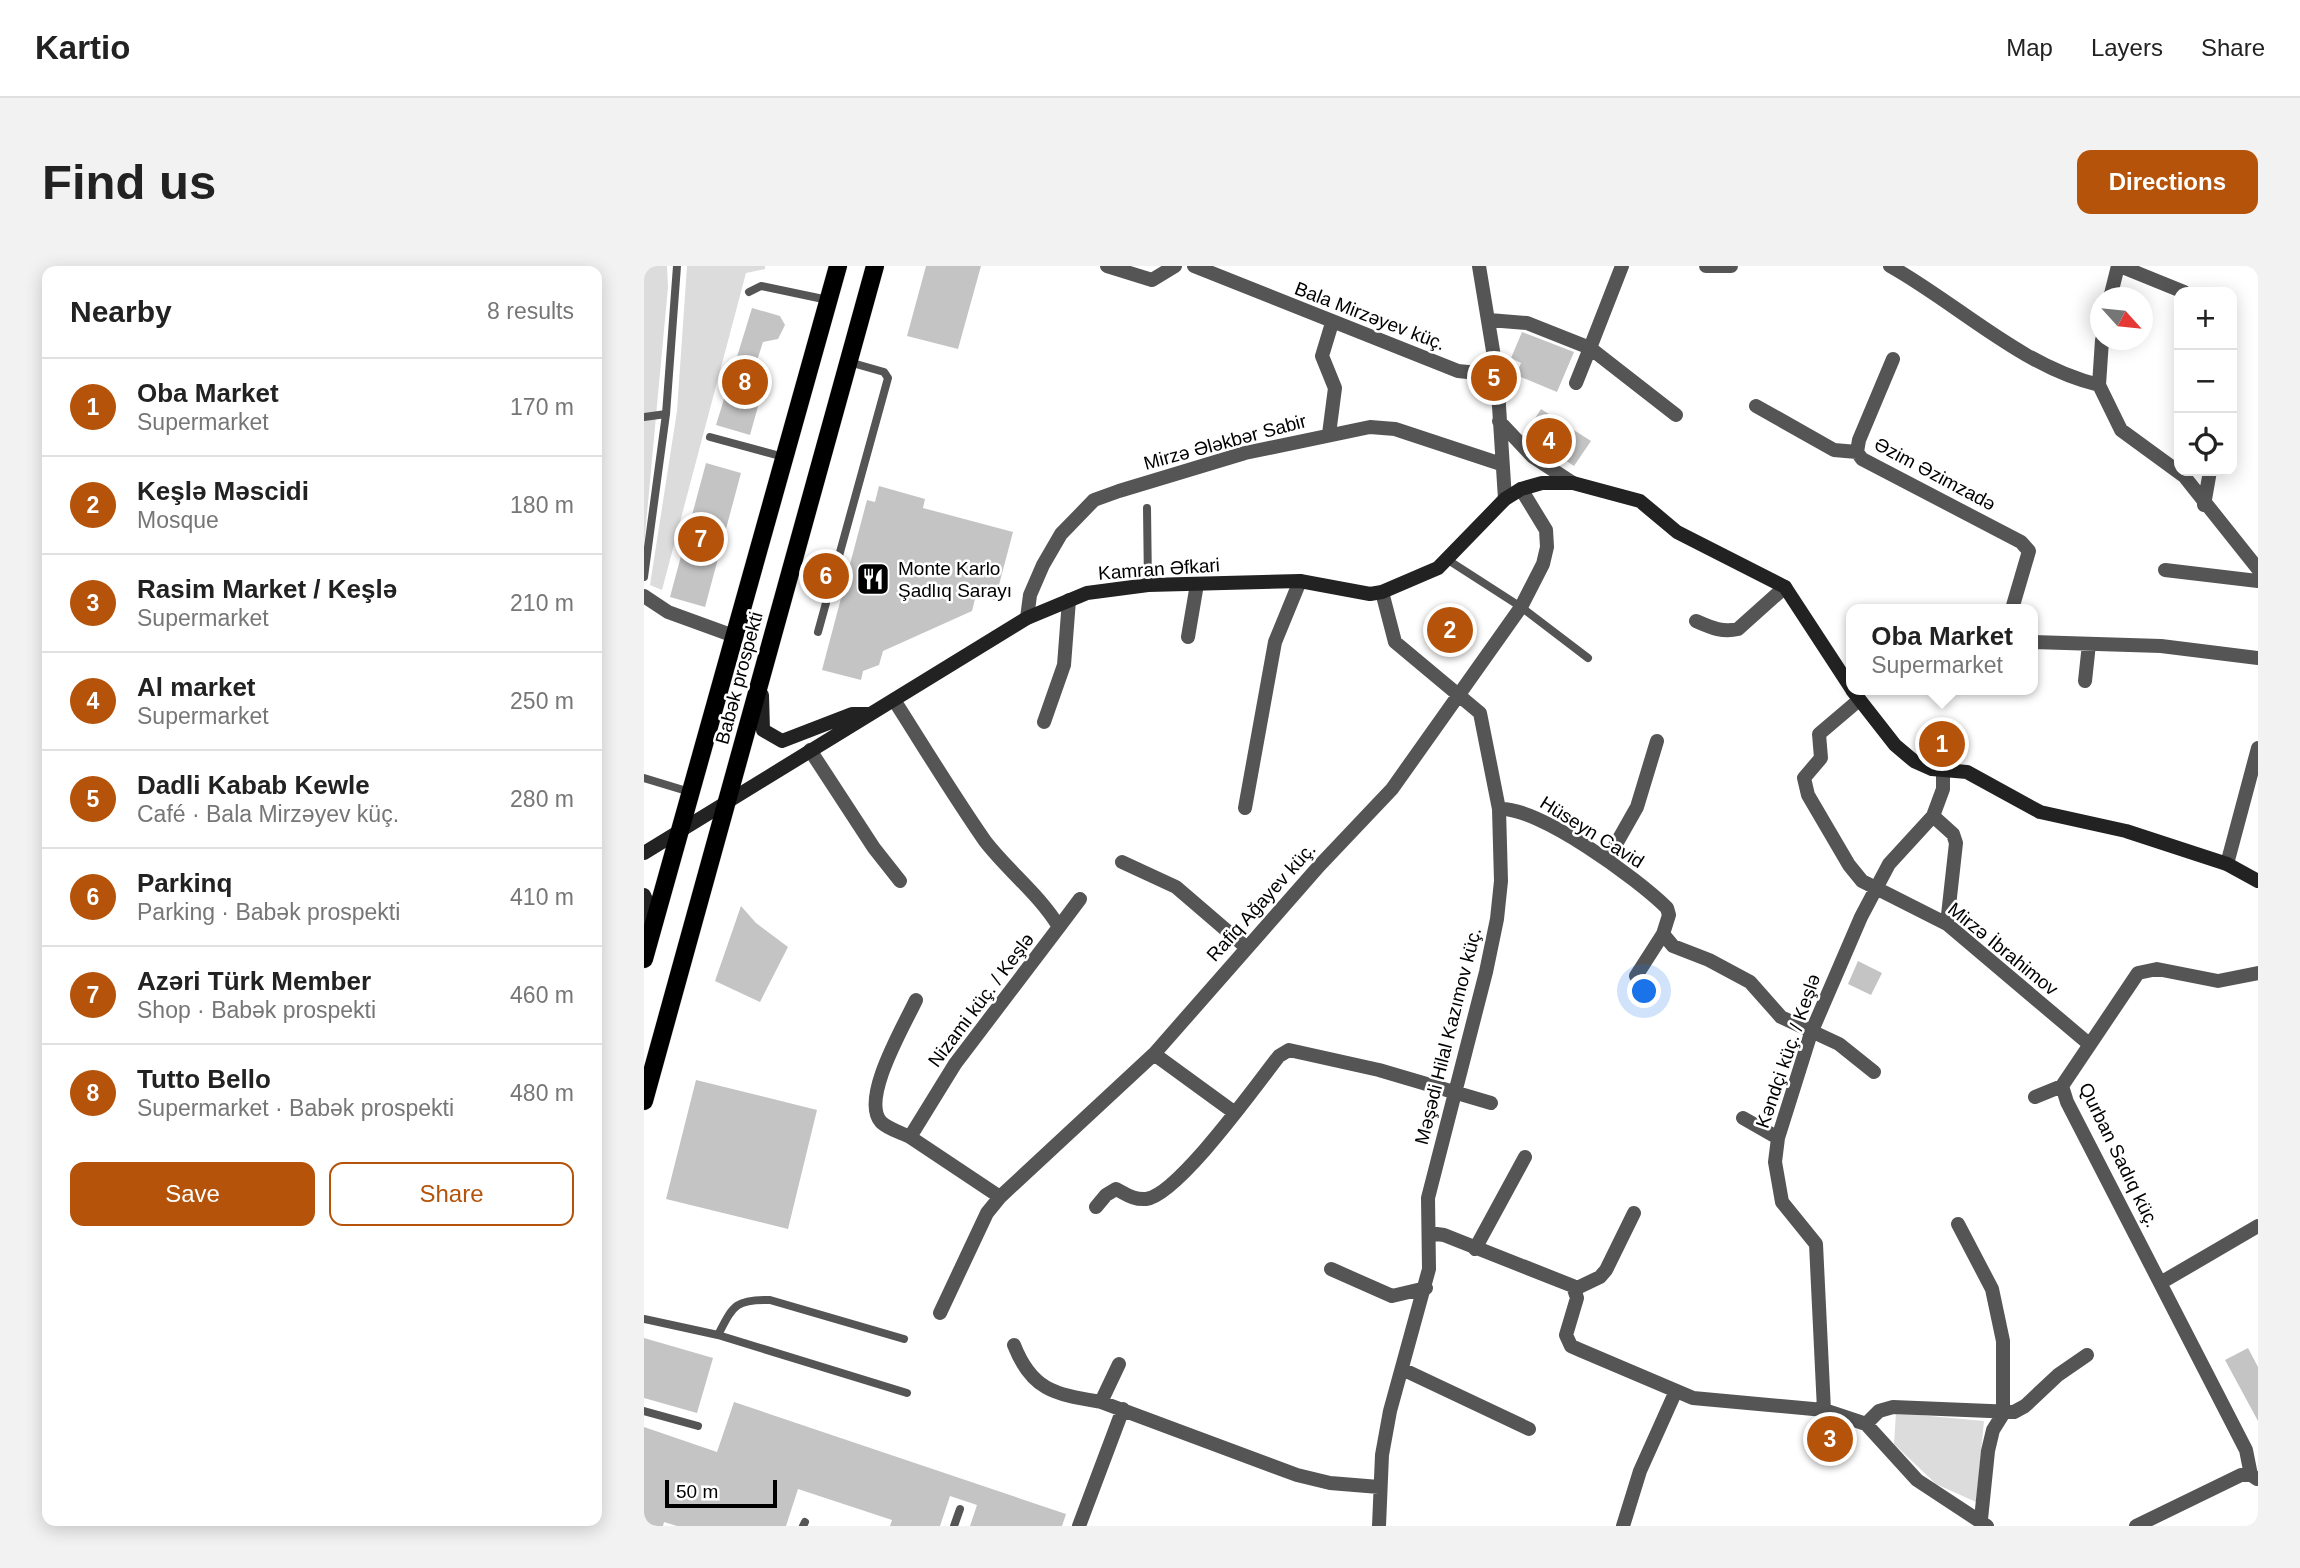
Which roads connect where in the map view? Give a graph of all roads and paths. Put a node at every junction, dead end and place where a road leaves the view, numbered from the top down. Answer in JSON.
{"nodes":[{"id":1,"x":677,"y":266,"type":"edge"},
{"id":2,"x":838,"y":266,"type":"edge"},
{"id":3,"x":875,"y":266,"type":"edge"},
{"id":4,"x":1107,"y":266,"type":"edge"},
{"id":5,"x":1175,"y":266,"type":"edge"},
{"id":6,"x":1194,"y":266,"type":"edge"},
{"id":7,"x":1479,"y":266,"type":"edge"},
{"id":8,"x":1622,"y":266,"type":"edge"},
{"id":9,"x":1706,"y":266,"type":"edge"},
{"id":10,"x":1731,"y":266,"type":"edge"},
{"id":11,"x":1890,"y":266,"type":"edge"},
{"id":12,"x":2119,"y":266,"type":"edge"},
{"id":13,"x":2113,"y":287,"type":"edge"},
{"id":14,"x":2174,"y":288,"type":"edge"},
{"id":15,"x":749,"y":292,"type":"dead end"},
{"id":16,"x":828,"y":300,"type":"junction"},
{"id":17,"x":1489,"y":320,"type":"junction"},
{"id":18,"x":1332,"y":323,"type":"junction"},
{"id":19,"x":1590,"y":348,"type":"junction"},
{"id":20,"x":2101,"y":350,"type":"edge"},
{"id":21,"x":1893,"y":359,"type":"dead end"},
{"id":22,"x":849,"y":362,"type":"junction"},
{"id":23,"x":1497,"y":375,"type":"junction"},
{"id":24,"x":1576,"y":383,"type":"dead end"},
{"id":25,"x":2099,"y":385,"type":"junction"},
{"id":26,"x":1756,"y":406,"type":"dead end"},
{"id":27,"x":666,"y":414,"type":"junction"},
{"id":28,"x":1676,"y":415,"type":"dead end"},
{"id":29,"x":644,"y":417,"type":"edge"},
{"id":30,"x":1499,"y":421,"type":"junction"},
{"id":31,"x":1329,"y":434,"type":"junction"},
{"id":32,"x":710,"y":437,"type":"dead end"},
{"id":33,"x":1857,"y":453,"type":"junction"},
{"id":34,"x":784,"y":457,"type":"junction"},
{"id":35,"x":1501,"y":464,"type":"junction"},
{"id":36,"x":2209,"y":476,"type":"edge"},
{"id":37,"x":1573,"y":483,"type":"junction"},
{"id":38,"x":1521,"y":489,"type":"junction"},
{"id":39,"x":1505,"y":499,"type":"junction"},
{"id":40,"x":2204,"y":505,"type":"junction"},
{"id":41,"x":1147,"y":508,"type":"dead end"},
{"id":42,"x":1448,"y":560,"type":"junction"},
{"id":43,"x":2258,"y":569,"type":"edge"},
{"id":44,"x":2165,"y":570,"type":"dead end"},
{"id":45,"x":644,"y":577,"type":"edge"},
{"id":46,"x":2258,"y":581,"type":"edge"},
{"id":47,"x":1300,"y":582,"type":"junction"},
{"id":48,"x":1196,"y":583,"type":"junction"},
{"id":49,"x":1148,"y":585,"type":"junction"},
{"id":50,"x":1785,"y":587,"type":"junction"},
{"id":51,"x":1382,"y":592,"type":"junction"},
{"id":52,"x":644,"y":596,"type":"edge"},
{"id":53,"x":1069,"y":600,"type":"junction"},
{"id":54,"x":2014,"y":604,"type":"edge"},
{"id":55,"x":1521,"y":607,"type":"junction"},
{"id":56,"x":1027,"y":618,"type":"junction"},
{"id":57,"x":1696,"y":621,"type":"dead end"},
{"id":58,"x":818,"y":632,"type":"dead end"},
{"id":59,"x":734,"y":636,"type":"junction"},
{"id":60,"x":1188,"y":637,"type":"dead end"},
{"id":61,"x":2038,"y":642,"type":"edge"},
{"id":62,"x":2088,"y":644,"type":"junction"},
{"id":63,"x":1588,"y":658,"type":"dead end"},
{"id":64,"x":2258,"y":658,"type":"edge"},
{"id":65,"x":764,"y":667,"type":"junction"},
{"id":66,"x":1846,"y":681,"type":"edge"},
{"id":67,"x":2085,"y":681,"type":"dead end"},
{"id":68,"x":1461,"y":694,"type":"junction"},
{"id":69,"x":1852,"y":695,"type":"edge"},
{"id":70,"x":1856,"y":695,"type":"edge"},
{"id":71,"x":894,"y":700,"type":"junction"},
{"id":72,"x":871,"y":714,"type":"junction"},
{"id":73,"x":1044,"y":722,"type":"dead end"},
{"id":74,"x":1657,"y":741,"type":"dead end"},
{"id":75,"x":2258,"y":748,"type":"edge"},
{"id":76,"x":810,"y":750,"type":"junction"},
{"id":77,"x":1943,"y":771,"type":"junction"},
{"id":78,"x":644,"y":778,"type":"edge"},
{"id":79,"x":690,"y":792,"type":"junction"},
{"id":80,"x":727,"y":801,"type":"junction"},
{"id":81,"x":1245,"y":808,"type":"dead end"},
{"id":82,"x":1499,"y":809,"type":"junction"},
{"id":83,"x":1933,"y":816,"type":"junction"},
{"id":84,"x":679,"y":831,"type":"junction"},
{"id":85,"x":644,"y":853,"type":"edge"},
{"id":86,"x":1607,"y":860,"type":"junction"},
{"id":87,"x":1122,"y":862,"type":"dead end"},
{"id":88,"x":2227,"y":864,"type":"junction"},
{"id":89,"x":900,"y":881,"type":"dead end"},
{"id":90,"x":2258,"y":881,"type":"edge"},
{"id":91,"x":1874,"y":890,"type":"junction"},
{"id":92,"x":644,"y":895,"type":"edge"},
{"id":93,"x":1080,"y":898,"type":"dead end"},
{"id":94,"x":1947,"y":924,"type":"junction"},
{"id":95,"x":1059,"y":927,"type":"junction"},
{"id":96,"x":1663,"y":934,"type":"junction"},
{"id":97,"x":1247,"y":948,"type":"junction"},
{"id":98,"x":646,"y":953,"type":"edge"},
{"id":99,"x":2258,"y":973,"type":"edge"},
{"id":100,"x":1636,"y":976,"type":"dead end"},
{"id":101,"x":916,"y":1000,"type":"dead end"},
{"id":102,"x":1811,"y":1033,"type":"junction"},
{"id":103,"x":2089,"y":1044,"type":"junction"},
{"id":104,"x":1154,"y":1054,"type":"junction"},
{"id":105,"x":1874,"y":1073,"type":"dead end"},
{"id":106,"x":2062,"y":1086,"type":"junction"},
{"id":107,"x":1454,"y":1093,"type":"junction"},
{"id":108,"x":2035,"y":1097,"type":"dead end"},
{"id":109,"x":644,"y":1101,"type":"edge"},
{"id":110,"x":1491,"y":1103,"type":"dead end"},
{"id":111,"x":1235,"y":1113,"type":"junction"},
{"id":112,"x":1743,"y":1118,"type":"dead end"},
{"id":113,"x":910,"y":1137,"type":"junction"},
{"id":114,"x":1778,"y":1138,"type":"junction"},
{"id":115,"x":1525,"y":1157,"type":"dead end"},
{"id":116,"x":1000,"y":1197,"type":"junction"},
{"id":117,"x":1096,"y":1207,"type":"dead end"},
{"id":118,"x":1634,"y":1213,"type":"dead end"},
{"id":119,"x":1958,"y":1224,"type":"dead end"},
{"id":120,"x":2258,"y":1226,"type":"edge"},
{"id":121,"x":1429,"y":1233,"type":"junction"},
{"id":122,"x":1475,"y":1249,"type":"junction"},
{"id":123,"x":1331,"y":1269,"type":"dead end"},
{"id":124,"x":2162,"y":1282,"type":"junction"},
{"id":125,"x":1426,"y":1287,"type":"junction"},
{"id":126,"x":1575,"y":1289,"type":"junction"},
{"id":127,"x":940,"y":1313,"type":"dead end"},
{"id":128,"x":644,"y":1319,"type":"edge"},
{"id":129,"x":718,"y":1335,"type":"junction"},
{"id":130,"x":904,"y":1339,"type":"dead end"},
{"id":131,"x":1014,"y":1345,"type":"dead end"},
{"id":132,"x":2087,"y":1355,"type":"dead end"},
{"id":133,"x":1119,"y":1364,"type":"dead end"},
{"id":134,"x":1402,"y":1369,"type":"junction"},
{"id":135,"x":907,"y":1393,"type":"dead end"},
{"id":136,"x":1675,"y":1393,"type":"junction"},
{"id":137,"x":1101,"y":1402,"type":"junction"},
{"id":138,"x":1123,"y":1409,"type":"junction"},
{"id":139,"x":1825,"y":1410,"type":"junction"},
{"id":140,"x":644,"y":1411,"type":"edge"},
{"id":141,"x":2004,"y":1414,"type":"junction"},
{"id":142,"x":1866,"y":1424,"type":"junction"},
{"id":143,"x":698,"y":1426,"type":"dead end"},
{"id":144,"x":1529,"y":1429,"type":"dead end"},
{"id":145,"x":2254,"y":1477,"type":"edge"},
{"id":146,"x":1379,"y":1487,"type":"junction"},
{"id":147,"x":960,"y":1509,"type":"dead end"},
{"id":148,"x":1984,"y":1523,"type":"edge"},
{"id":149,"x":954,"y":1526,"type":"edge"},
{"id":150,"x":1079,"y":1526,"type":"edge"},
{"id":151,"x":1379,"y":1526,"type":"edge"},
{"id":152,"x":1623,"y":1526,"type":"edge"},
{"id":153,"x":2136,"y":1526,"type":"edge"}],
"edges":[{"from":1,"to":27,"type":"lane"},
{"from":2,"to":16,"type":"main road","name":"Babək prospekti"},
{"from":3,"to":22,"type":"main road","name":"Babək prospekti"},
{"from":4,"to":5,"type":"street"},
{"from":6,"to":18,"type":"street","name":"Bala Mirzəyev küç."},
{"from":7,"to":17,"type":"street"},
{"from":8,"to":19,"type":"street"},
{"from":9,"to":10,"type":"street"},
{"from":11,"to":25,"type":"street"},
{"from":12,"to":13,"type":"street"},
{"from":12,"to":14,"type":"street"},
{"from":15,"to":16,"type":"lane"},
{"from":16,"to":34,"type":"main road","name":"Babək prospekti"},
{"from":17,"to":19,"type":"street"},
{"from":17,"to":23,"type":"street"},
{"from":18,"to":23,"type":"street","name":"Bala Mirzəyev küç."},
{"from":18,"to":31,"type":"street"},
{"from":19,"to":24,"type":"street"},
{"from":19,"to":28,"type":"street"},
{"from":20,"to":25,"type":"street"},
{"from":21,"to":33,"type":"street","name":"Əzim Əzimzadə"},
{"from":22,"to":58,"type":"lane"},
{"from":22,"to":65,"type":"main road","name":"Babək prospekti"},
{"from":23,"to":30,"type":"street"},
{"from":25,"to":40,"type":"street"},
{"from":26,"to":33,"type":"street"},
{"from":27,"to":29,"type":"lane"},
{"from":27,"to":45,"type":"lane"},
{"from":30,"to":35,"type":"street"},
{"from":30,"to":37,"type":"street"},
{"from":31,"to":35,"type":"street","name":"Mirzə Ələkbər Sabir"},
{"from":31,"to":56,"type":"street","name":"Mirzə Ələkbər Sabir"},
{"from":32,"to":34,"type":"lane"},
{"from":33,"to":54,"type":"street","name":"Əzim Əzimzadə"},
{"from":34,"to":59,"type":"main road","name":"Babək prospekti"},
{"from":35,"to":39,"type":"street"},
{"from":36,"to":40,"type":"street"},
{"from":37,"to":38,"type":"street"},
{"from":37,"to":50,"type":"street"},
{"from":38,"to":39,"type":"street"},
{"from":38,"to":55,"type":"street","name":"Rafiq Ağayev küç."},
{"from":39,"to":42,"type":"street"},
{"from":40,"to":43,"type":"street"},
{"from":41,"to":49,"type":"lane"},
{"from":42,"to":51,"type":"street"},
{"from":42,"to":55,"type":"lane"},
{"from":44,"to":46,"type":"street"},
{"from":47,"to":48,"type":"street","name":"Kamran Əfkari"},
{"from":47,"to":51,"type":"street","name":"Kamran Əfkari"},
{"from":47,"to":81,"type":"street"},
{"from":48,"to":49,"type":"street","name":"Kamran Əfkari"},
{"from":48,"to":60,"type":"street"},
{"from":49,"to":53,"type":"street","name":"Kamran Əfkari"},
{"from":50,"to":57,"type":"street"},
{"from":50,"to":66,"type":"street"},
{"from":51,"to":68,"type":"street","name":"Məşədi Hilal Kazımov küç."},
{"from":52,"to":59,"type":"street"},
{"from":53,"to":56,"type":"street","name":"Kamran Əfkari"},
{"from":53,"to":73,"type":"street"},
{"from":55,"to":63,"type":"lane"},
{"from":55,"to":68,"type":"street","name":"Rafiq Ağayev küç."},
{"from":56,"to":71,"type":"street","name":"Kamran Əfkari"},
{"from":59,"to":79,"type":"main road","name":"Babək prospekti"},
{"from":61,"to":62,"type":"street"},
{"from":62,"to":64,"type":"street"},
{"from":62,"to":67,"type":"street"},
{"from":65,"to":72,"type":"street"},
{"from":65,"to":80,"type":"main road","name":"Babək prospekti"},
{"from":68,"to":82,"type":"street","name":"Məşədi Hilal Kazımov küç."},
{"from":68,"to":97,"type":"street","name":"Rafiq Ağayev küç."},
{"from":69,"to":91,"type":"street","name":"Mirzə İbrahimov"},
{"from":70,"to":77,"type":"street"},
{"from":71,"to":72,"type":"street","name":"Kamran Əfkari"},
{"from":71,"to":95,"type":"street","name":"Nizami küç. / Keşlə"},
{"from":72,"to":76,"type":"street","name":"Kamran Əfkari"},
{"from":74,"to":86,"type":"street"},
{"from":75,"to":88,"type":"street"},
{"from":76,"to":80,"type":"street","name":"Kamran Əfkari"},
{"from":76,"to":89,"type":"street"},
{"from":77,"to":83,"type":"street","name":"Kəndçi küç. / Keşlə"},
{"from":77,"to":88,"type":"street"},
{"from":78,"to":79,"type":"lane"},
{"from":79,"to":84,"type":"main road","name":"Babək prospekti"},
{"from":80,"to":84,"type":"street","name":"Kamran Əfkari"},
{"from":80,"to":109,"type":"main road","name":"Babək prospekti"},
{"from":82,"to":86,"type":"street","name":"Hüseyn Cavid"},
{"from":82,"to":107,"type":"street","name":"Məşədi Hilal Kazımov küç."},
{"from":83,"to":91,"type":"street","name":"Kəndçi küç. / Keşlə"},
{"from":83,"to":94,"type":"street"},
{"from":84,"to":85,"type":"street","name":"Kamran Əfkari"},
{"from":84,"to":98,"type":"main road","name":"Babək prospekti"},
{"from":86,"to":96,"type":"street","name":"Hüseyn Cavid"},
{"from":87,"to":97,"type":"street"},
{"from":88,"to":90,"type":"street"},
{"from":91,"to":94,"type":"street","name":"Mirzə İbrahimov"},
{"from":91,"to":102,"type":"street","name":"Kəndçi küç. / Keşlə"},
{"from":92,"to":98,"type":"street"},
{"from":93,"to":95,"type":"street"},
{"from":94,"to":103,"type":"street","name":"Mirzə İbrahimov"},
{"from":95,"to":113,"type":"street","name":"Nizami küç. / Keşlə"},
{"from":96,"to":100,"type":"street"},
{"from":96,"to":102,"type":"street"},
{"from":97,"to":104,"type":"street","name":"Rafiq Ağayev küç."},
{"from":99,"to":103,"type":"street","name":"Qurban Sadıq küç."},
{"from":101,"to":113,"type":"street"},
{"from":102,"to":105,"type":"street"},
{"from":102,"to":114,"type":"street","name":"Kəndçi küç. / Keşlə"},
{"from":103,"to":106,"type":"street","name":"Qurban Sadıq küç."},
{"from":104,"to":111,"type":"street"},
{"from":104,"to":116,"type":"street","name":"Rafiq Ağayev küç."},
{"from":106,"to":108,"type":"street"},
{"from":106,"to":124,"type":"street","name":"Qurban Sadıq küç."},
{"from":107,"to":110,"type":"street"},
{"from":107,"to":111,"type":"street"},
{"from":107,"to":121,"type":"street","name":"Məşədi Hilal Kazımov küç."},
{"from":111,"to":117,"type":"street"},
{"from":112,"to":114,"type":"street"},
{"from":113,"to":116,"type":"street"},
{"from":114,"to":139,"type":"street","name":"Kəndçi küç. / Keşlə"},
{"from":115,"to":122,"type":"street"},
{"from":116,"to":127,"type":"street","name":"Rafiq Ağayev küç."},
{"from":118,"to":126,"type":"street"},
{"from":119,"to":141,"type":"street"},
{"from":120,"to":124,"type":"street"},
{"from":121,"to":122,"type":"street"},
{"from":121,"to":125,"type":"street","name":"Məşədi Hilal Kazımov küç."},
{"from":122,"to":126,"type":"street"},
{"from":123,"to":125,"type":"street"},
{"from":124,"to":145,"type":"street","name":"Qurban Sadıq küç."},
{"from":125,"to":134,"type":"street","name":"Məşədi Hilal Kazımov küç."},
{"from":126,"to":136,"type":"street"},
{"from":128,"to":129,"type":"lane"},
{"from":129,"to":130,"type":"lane"},
{"from":129,"to":135,"type":"lane"},
{"from":131,"to":137,"type":"street"},
{"from":132,"to":141,"type":"street"},
{"from":133,"to":137,"type":"street"},
{"from":134,"to":144,"type":"street"},
{"from":134,"to":146,"type":"street","name":"Məşədi Hilal Kazımov küç."},
{"from":136,"to":139,"type":"street"},
{"from":136,"to":152,"type":"street"},
{"from":137,"to":138,"type":"street"},
{"from":138,"to":146,"type":"street"},
{"from":138,"to":150,"type":"street"},
{"from":139,"to":142,"type":"street"},
{"from":140,"to":143,"type":"lane"},
{"from":141,"to":142,"type":"street"},
{"from":141,"to":148,"type":"street"},
{"from":142,"to":148,"type":"street"},
{"from":145,"to":153,"type":"street"},
{"from":146,"to":151,"type":"street","name":"Məşədi Hilal Kazımov küç."},
{"from":147,"to":149,"type":"lane"}]}
